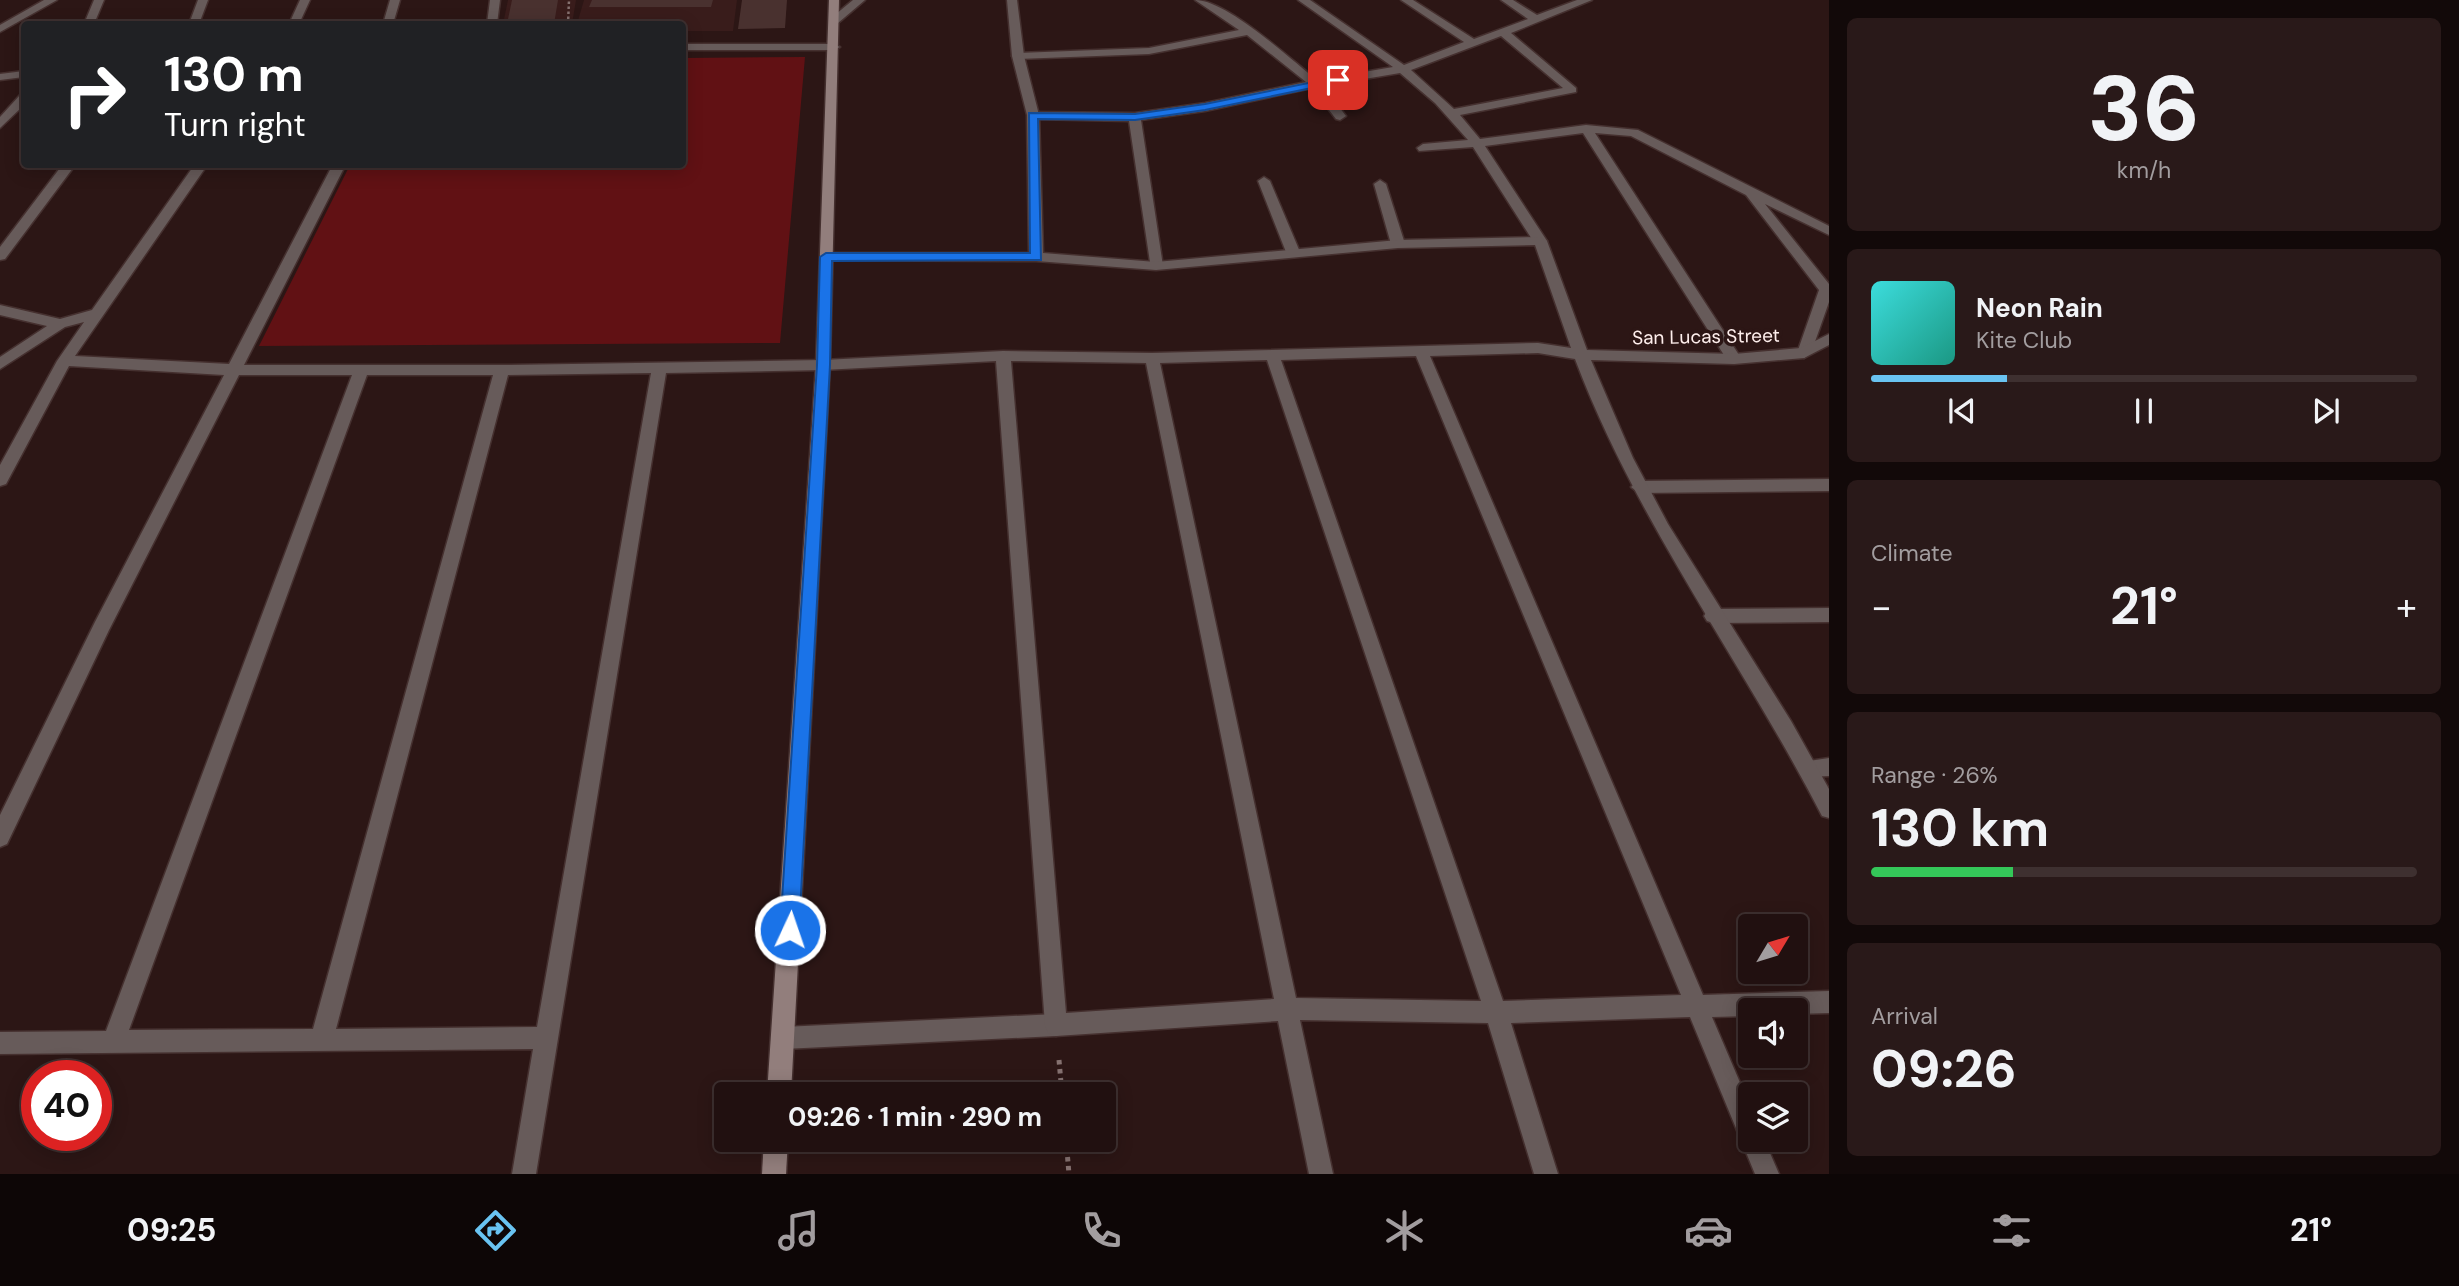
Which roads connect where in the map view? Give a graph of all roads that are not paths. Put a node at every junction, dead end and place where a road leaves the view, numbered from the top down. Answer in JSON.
{"nodes":[{"id":1,"x":52,"y":0,"type":"edge"},
{"id":2,"x":99,"y":0,"type":"edge"},
{"id":3,"x":203,"y":0,"type":"edge"},
{"id":4,"x":305,"y":0,"type":"edge"},
{"id":5,"x":395,"y":0,"type":"edge"},
{"id":6,"x":495,"y":0,"type":"edge"},
{"id":7,"x":834,"y":0,"type":"edge"},
{"id":8,"x":860,"y":0,"type":"edge"},
{"id":9,"x":1012,"y":0,"type":"edge"},
{"id":10,"x":1199,"y":0,"type":"edge"},
{"id":11,"x":1303,"y":0,"type":"edge"},
{"id":12,"x":1406,"y":0,"type":"edge"},
{"id":13,"x":1506,"y":0,"type":"edge"},
{"id":14,"x":1587,"y":0,"type":"edge"},
{"id":15,"x":1536,"y":19,"type":"junction"},
{"id":16,"x":90,"y":21,"type":"edge"},
{"id":17,"x":195,"y":21,"type":"edge"},
{"id":18,"x":295,"y":21,"type":"edge"},
{"id":19,"x":388,"y":21,"type":"edge"},
{"id":20,"x":492,"y":21,"type":"edge"},
{"id":21,"x":834,"y":21,"type":"junction"},
{"id":22,"x":0,"y":29,"type":"edge"},
{"id":23,"x":1249,"y":31,"type":"junction"},
{"id":24,"x":1502,"y":32,"type":"junction"},
{"id":25,"x":1471,"y":42,"type":"junction"},
{"id":26,"x":686,"y":47,"type":"edge"},
{"id":27,"x":834,"y":47,"type":"junction"},
{"id":28,"x":1018,"y":56,"type":"junction"},
{"id":29,"x":1404,"y":69,"type":"junction"},
{"id":30,"x":21,"y":74,"type":"edge"},
{"id":31,"x":0,"y":77,"type":"edge"},
{"id":32,"x":1315,"y":84,"type":"junction"},
{"id":33,"x":21,"y":101,"type":"edge"},
{"id":34,"x":1454,"y":112,"type":"junction"},
{"id":35,"x":1033,"y":115,"type":"junction"},
{"id":36,"x":1340,"y":116,"type":"dead end"},
{"id":37,"x":1135,"y":117,"type":"junction"},
{"id":38,"x":0,"y":124,"type":"edge"},
{"id":39,"x":1586,"y":129,"type":"junction"},
{"id":40,"x":1477,"y":143,"type":"junction"},
{"id":41,"x":1423,"y":148,"type":"dead end"},
{"id":42,"x":68,"y":168,"type":"edge"},
{"id":43,"x":199,"y":168,"type":"edge"},
{"id":44,"x":338,"y":168,"type":"edge"},
{"id":45,"x":1264,"y":181,"type":"dead end"},
{"id":46,"x":1380,"y":184,"type":"dead end"},
{"id":47,"x":1750,"y":194,"type":"junction"},
{"id":48,"x":1829,"y":231,"type":"edge"},
{"id":49,"x":1540,"y":241,"type":"junction"},
{"id":50,"x":1398,"y":244,"type":"junction"},
{"id":51,"x":1293,"y":252,"type":"junction"},
{"id":52,"x":0,"y":256,"type":"edge"},
{"id":53,"x":826,"y":257,"type":"junction"},
{"id":54,"x":1036,"y":257,"type":"junction"},
{"id":55,"x":1156,"y":266,"type":"junction"},
{"id":56,"x":0,"y":310,"type":"edge"},
{"id":57,"x":99,"y":313,"type":"junction"},
{"id":58,"x":61,"y":324,"type":"junction"},
{"id":59,"x":1829,"y":340,"type":"edge"},
{"id":60,"x":1421,"y":351,"type":"junction"},
{"id":61,"x":1804,"y":353,"type":"junction"},
{"id":62,"x":1272,"y":355,"type":"junction"},
{"id":63,"x":1580,"y":355,"type":"junction"},
{"id":64,"x":1003,"y":356,"type":"junction"},
{"id":65,"x":1152,"y":358,"type":"junction"},
{"id":66,"x":1734,"y":359,"type":"junction"},
{"id":67,"x":64,"y":361,"type":"junction"},
{"id":68,"x":0,"y":364,"type":"edge"},
{"id":69,"x":823,"y":365,"type":"junction"},
{"id":70,"x":659,"y":368,"type":"junction"},
{"id":71,"x":235,"y":370,"type":"junction"},
{"id":72,"x":361,"y":370,"type":"junction"},
{"id":73,"x":502,"y":370,"type":"junction"},
{"id":74,"x":0,"y":480,"type":"edge"},
{"id":75,"x":1829,"y":485,"type":"edge"},
{"id":76,"x":1639,"y":487,"type":"junction"},
{"id":77,"x":1713,"y":615,"type":"junction"},
{"id":78,"x":1829,"y":615,"type":"edge"},
{"id":79,"x":1829,"y":767,"type":"edge"},
{"id":80,"x":1809,"y":768,"type":"junction"},
{"id":81,"x":1829,"y":809,"type":"edge"},
{"id":82,"x":0,"y":837,"type":"edge"},
{"id":83,"x":1829,"y":1002,"type":"edge"},
{"id":84,"x":1696,"y":1004,"type":"junction"},
{"id":85,"x":1286,"y":1009,"type":"junction"},
{"id":86,"x":1496,"y":1012,"type":"junction"},
{"id":87,"x":1056,"y":1024,"type":"junction"},
{"id":88,"x":547,"y":1038,"type":"junction"},
{"id":89,"x":783,"y":1038,"type":"junction"},
{"id":90,"x":321,"y":1041,"type":"junction"},
{"id":91,"x":113,"y":1042,"type":"junction"},
{"id":92,"x":0,"y":1043,"type":"edge"},
{"id":93,"x":780,"y":1082,"type":"edge"},
{"id":94,"x":1738,"y":1105,"type":"edge"},
{"id":95,"x":775,"y":1152,"type":"edge"},
{"id":96,"x":1758,"y":1152,"type":"edge"},
{"id":97,"x":524,"y":1174,"type":"edge"},
{"id":98,"x":774,"y":1174,"type":"edge"},
{"id":99,"x":1321,"y":1174,"type":"edge"},
{"id":100,"x":1546,"y":1174,"type":"edge"},
{"id":101,"x":1767,"y":1174,"type":"edge"}],
"edges":[{"from":1,"to":22,"type":"street"},
{"from":2,"to":16,"type":"street"},
{"from":3,"to":17,"type":"street"},
{"from":4,"to":18,"type":"street"},
{"from":5,"to":19,"type":"street"},
{"from":6,"to":20,"type":"street"},
{"from":7,"to":21,"type":"street"},
{"from":8,"to":21,"type":"street"},
{"from":9,"to":28,"type":"street"},
{"from":10,"to":23,"type":"street"},
{"from":11,"to":29,"type":"street"},
{"from":12,"to":25,"type":"street"},
{"from":13,"to":15,"type":"street"},
{"from":14,"to":15,"type":"street"},
{"from":15,"to":24,"type":"street"},
{"from":21,"to":27,"type":"street"},
{"from":23,"to":28,"type":"street"},
{"from":23,"to":32,"type":"street"},
{"from":24,"to":25,"type":"street"},
{"from":24,"to":34,"type":"street"},
{"from":25,"to":29,"type":"street"},
{"from":26,"to":27,"type":"street"},
{"from":27,"to":53,"type":"street"},
{"from":28,"to":35,"type":"street"},
{"from":29,"to":32,"type":"street"},
{"from":29,"to":34,"type":"street"},
{"from":30,"to":31,"type":"street"},
{"from":32,"to":36,"type":"street"},
{"from":32,"to":37,"type":"street"},
{"from":33,"to":38,"type":"street"},
{"from":34,"to":40,"type":"street"},
{"from":35,"to":37,"type":"street"},
{"from":35,"to":54,"type":"street"},
{"from":37,"to":55,"type":"street"},
{"from":39,"to":40,"type":"street"},
{"from":39,"to":47,"type":"street"},
{"from":39,"to":66,"type":"street"},
{"from":40,"to":41,"type":"street"},
{"from":40,"to":49,"type":"street"},
{"from":42,"to":52,"type":"street"},
{"from":43,"to":57,"type":"street"},
{"from":44,"to":71,"type":"street"},
{"from":45,"to":51,"type":"street"},
{"from":46,"to":50,"type":"street"},
{"from":47,"to":48,"type":"street"},
{"from":47,"to":61,"type":"street"},
{"from":49,"to":50,"type":"street"},
{"from":49,"to":63,"type":"street"},
{"from":50,"to":51,"type":"street"},
{"from":51,"to":55,"type":"street"},
{"from":53,"to":54,"type":"street"},
{"from":53,"to":69,"type":"street"},
{"from":54,"to":55,"type":"street"},
{"from":56,"to":58,"type":"street"},
{"from":57,"to":58,"type":"street"},
{"from":57,"to":67,"type":"street"},
{"from":58,"to":68,"type":"street"},
{"from":59,"to":61,"type":"street","name":"San Lucas Street"},
{"from":60,"to":62,"type":"street","name":"San Lucas Street"},
{"from":60,"to":63,"type":"street","name":"San Lucas Street"},
{"from":60,"to":84,"type":"street"},
{"from":61,"to":66,"type":"street","name":"San Lucas Street"},
{"from":62,"to":65,"type":"street","name":"San Lucas Street"},
{"from":62,"to":86,"type":"street"},
{"from":63,"to":66,"type":"street","name":"San Lucas Street"},
{"from":63,"to":76,"type":"street"},
{"from":64,"to":65,"type":"street","name":"San Lucas Street"},
{"from":64,"to":69,"type":"street","name":"San Lucas Street"},
{"from":64,"to":87,"type":"street"},
{"from":65,"to":85,"type":"street"},
{"from":67,"to":71,"type":"street","name":"San Lucas Street"},
{"from":67,"to":74,"type":"street"},
{"from":69,"to":70,"type":"street","name":"San Lucas Street"},
{"from":69,"to":89,"type":"street"},
{"from":70,"to":73,"type":"street","name":"San Lucas Street"},
{"from":70,"to":88,"type":"street"},
{"from":71,"to":72,"type":"street","name":"San Lucas Street"},
{"from":71,"to":82,"type":"street"},
{"from":72,"to":73,"type":"street","name":"San Lucas Street"},
{"from":72,"to":91,"type":"street"},
{"from":73,"to":90,"type":"street"},
{"from":75,"to":76,"type":"street"},
{"from":76,"to":77,"type":"street"},
{"from":77,"to":78,"type":"street"},
{"from":77,"to":80,"type":"street"},
{"from":79,"to":80,"type":"street"},
{"from":80,"to":81,"type":"street"},
{"from":83,"to":84,"type":"street"},
{"from":84,"to":86,"type":"street"},
{"from":84,"to":94,"type":"street"},
{"from":85,"to":86,"type":"street"},
{"from":85,"to":87,"type":"street"},
{"from":85,"to":99,"type":"street"},
{"from":86,"to":100,"type":"street"},
{"from":87,"to":89,"type":"street"},
{"from":88,"to":90,"type":"street"},
{"from":88,"to":97,"type":"street"},
{"from":89,"to":93,"type":"street"},
{"from":90,"to":91,"type":"street"},
{"from":91,"to":92,"type":"street"},
{"from":95,"to":98,"type":"street"},
{"from":96,"to":101,"type":"street"}]}
